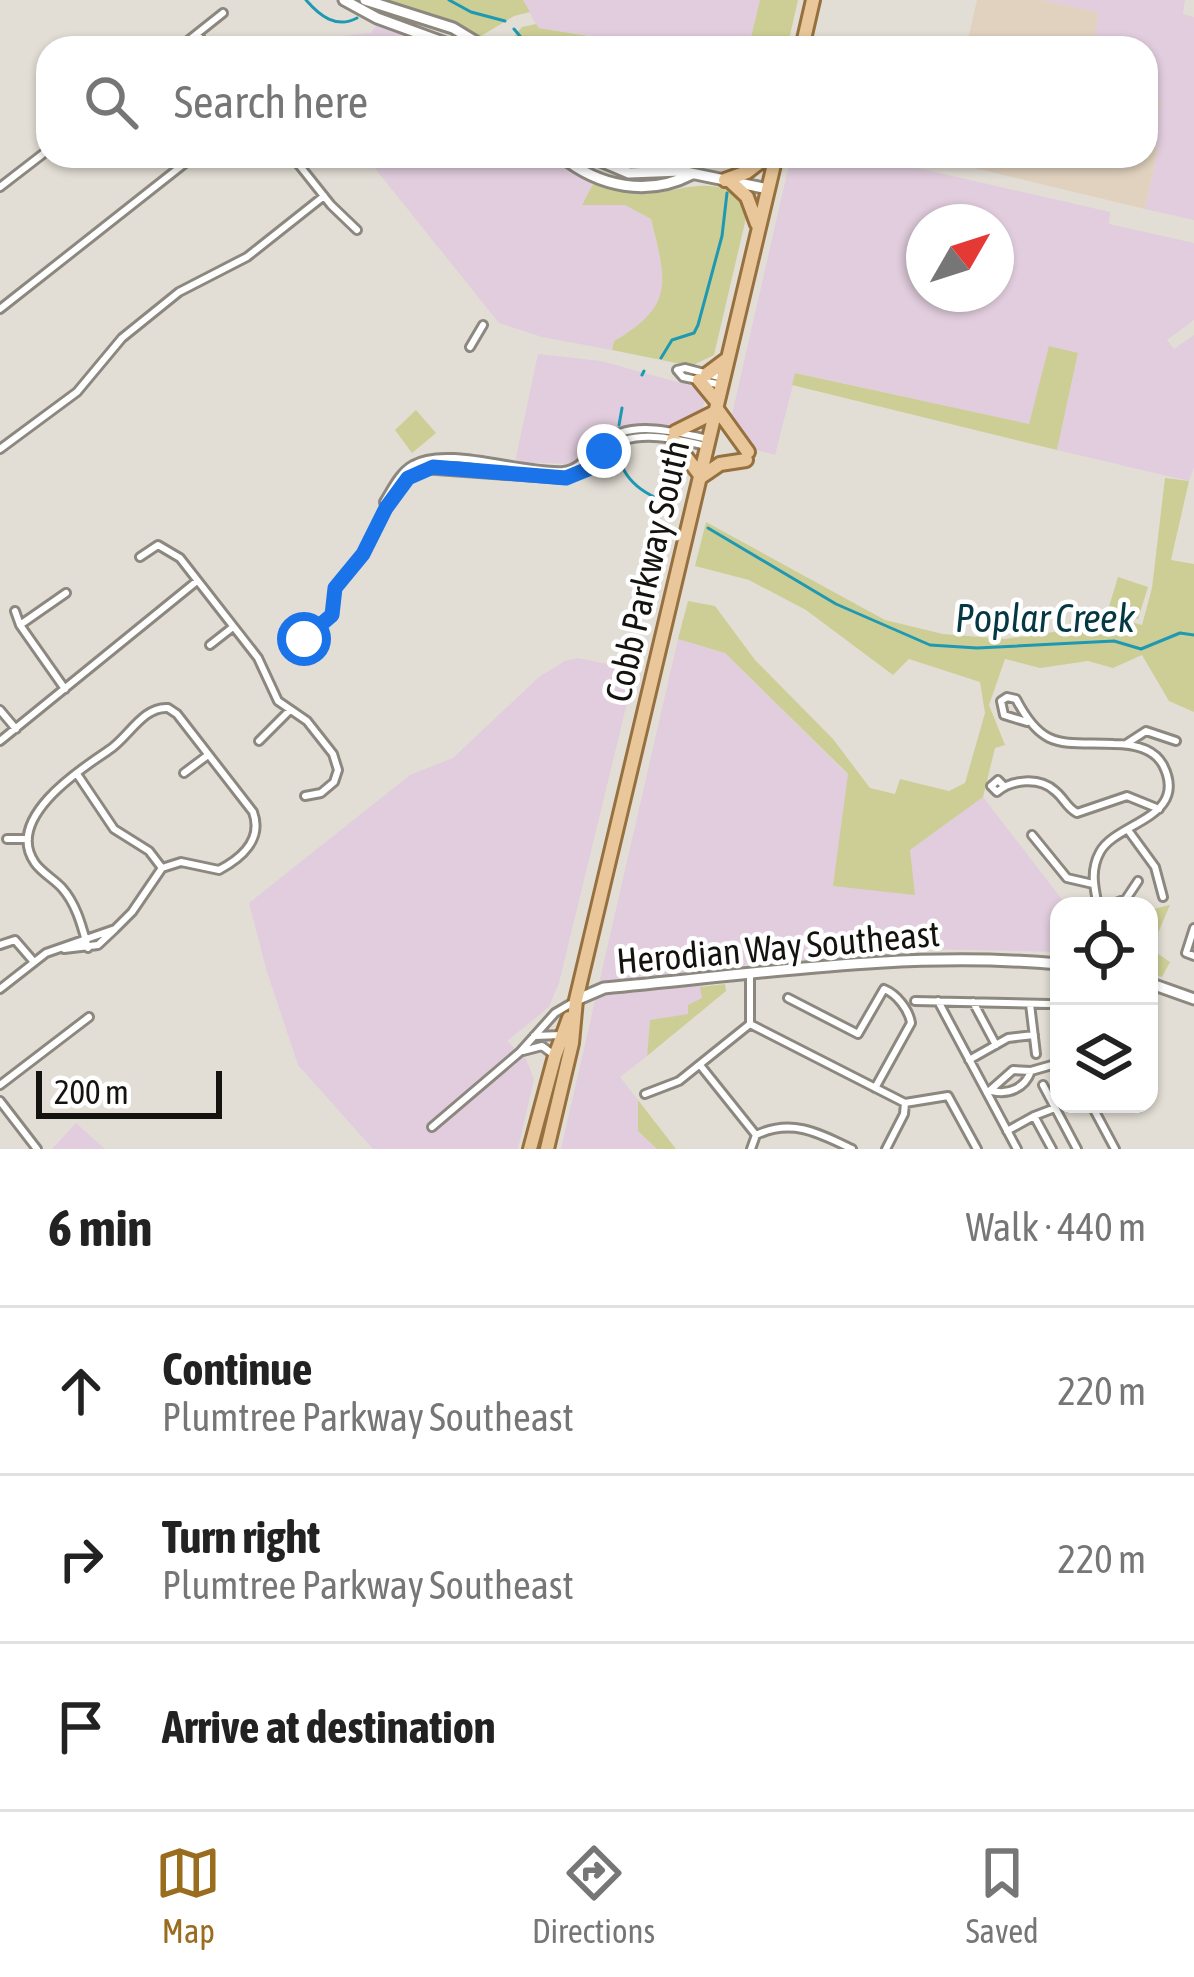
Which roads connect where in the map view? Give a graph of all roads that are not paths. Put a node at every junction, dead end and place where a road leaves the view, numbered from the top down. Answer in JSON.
{"nodes":[{"id":1,"x":344,"y":0,"type":"edge"},
{"id":2,"x":365,"y":0,"type":"edge"},
{"id":3,"x":813,"y":0,"type":"edge"},
{"id":4,"x":224,"y":13,"type":"dead end"},
{"id":5,"x":197,"y":34,"type":"joint"},
{"id":6,"x":194,"y":36,"type":"edge"},
{"id":7,"x":426,"y":36,"type":"edge"},
{"id":8,"x":466,"y":36,"type":"edge"},
{"id":9,"x":805,"y":36,"type":"edge"},
{"id":10,"x":36,"y":159,"type":"edge"},
{"id":11,"x":179,"y":168,"type":"edge"},
{"id":12,"x":302,"y":168,"type":"edge"},
{"id":13,"x":579,"y":168,"type":"edge"},
{"id":14,"x":618,"y":168,"type":"edge"},
{"id":15,"x":753,"y":168,"type":"edge"},
{"id":16,"x":771,"y":168,"type":"edge"},
{"id":17,"x":692,"y":174,"type":"junction"},
{"id":18,"x":727,"y":180,"type":"junction"},
{"id":19,"x":0,"y":187,"type":"edge"},
{"id":20,"x":768,"y":189,"type":"junction"},
{"id":21,"x":324,"y":196,"type":"junction"},
{"id":22,"x":357,"y":230,"type":"dead end"},
{"id":23,"x":758,"y":232,"type":"junction"},
{"id":24,"x":0,"y":309,"type":"edge"},
{"id":25,"x":483,"y":326,"type":"dead end"},
{"id":26,"x":470,"y":347,"type":"dead end"},
{"id":27,"x":728,"y":358,"type":"junction"},
{"id":28,"x":703,"y":377,"type":"junction"},
{"id":29,"x":723,"y":381,"type":"junction"},
{"id":30,"x":716,"y":407,"type":"junction"},
{"id":31,"x":674,"y":436,"type":"junction"},
{"id":32,"x":708,"y":443,"type":"junction"},
{"id":33,"x":0,"y":449,"type":"edge"},
{"id":34,"x":700,"y":476,"type":"junction"},
{"id":35,"x":140,"y":557,"type":"dead end"},
{"id":36,"x":197,"y":581,"type":"junction"},
{"id":37,"x":66,"y":593,"type":"dead end"},
{"id":38,"x":15,"y":611,"type":"dead end"},
{"id":39,"x":20,"y":625,"type":"junction"},
{"id":40,"x":233,"y":627,"type":"junction"},
{"id":41,"x":304,"y":639,"type":"dead end"},
{"id":42,"x":210,"y":645,"type":"dead end"},
{"id":43,"x":65,"y":688,"type":"junction"},
{"id":44,"x":0,"y":710,"type":"edge"},
{"id":45,"x":290,"y":710,"type":"junction"},
{"id":46,"x":1027,"y":722,"type":"junction"},
{"id":47,"x":16,"y":729,"type":"junction"},
{"id":48,"x":0,"y":741,"type":"edge"},
{"id":49,"x":260,"y":741,"type":"dead end"},
{"id":50,"x":1176,"y":741,"type":"dead end"},
{"id":51,"x":1126,"y":744,"type":"junction"},
{"id":52,"x":208,"y":755,"type":"junction"},
{"id":53,"x":77,"y":773,"type":"junction"},
{"id":54,"x":184,"y":773,"type":"dead end"},
{"id":55,"x":1004,"y":786,"type":"dead end"},
{"id":56,"x":304,"y":796,"type":"dead end"},
{"id":57,"x":1159,"y":809,"type":"junction"},
{"id":58,"x":1128,"y":830,"type":"junction"},
{"id":59,"x":1032,"y":835,"type":"dead end"},
{"id":60,"x":7,"y":839,"type":"dead end"},
{"id":61,"x":28,"y":839,"type":"junction"},
{"id":62,"x":162,"y":868,"type":"junction"},
{"id":63,"x":1138,"y":880,"type":"dead end"},
{"id":64,"x":1093,"y":884,"type":"junction"},
{"id":65,"x":1096,"y":897,"type":"edge"},
{"id":66,"x":1127,"y":897,"type":"edge"},
{"id":67,"x":1163,"y":897,"type":"dead end"},
{"id":68,"x":1194,"y":928,"type":"edge"},
{"id":69,"x":115,"y":929,"type":"junction"},
{"id":70,"x":85,"y":937,"type":"junction"},
{"id":71,"x":0,"y":946,"type":"edge"},
{"id":72,"x":61,"y":947,"type":"junction"},
{"id":73,"x":88,"y":948,"type":"junction"},
{"id":74,"x":1194,"y":956,"type":"edge"},
{"id":75,"x":34,"y":962,"type":"junction"},
{"id":76,"x":1050,"y":964,"type":"edge"},
{"id":77,"x":750,"y":971,"type":"junction"},
{"id":78,"x":1158,"y":986,"type":"edge"},
{"id":79,"x":0,"y":989,"type":"edge"},
{"id":80,"x":788,"y":998,"type":"dead end"},
{"id":81,"x":1194,"y":999,"type":"edge"},
{"id":82,"x":576,"y":1000,"type":"junction"},
{"id":83,"x":915,"y":1000,"type":"dead end"},
{"id":84,"x":938,"y":1001,"type":"junction"},
{"id":85,"x":973,"y":1002,"type":"junction"},
{"id":86,"x":1030,"y":1004,"type":"junction"},
{"id":87,"x":1049,"y":1004,"type":"dead end"},
{"id":88,"x":89,"y":1017,"type":"dead end"},
{"id":89,"x":750,"y":1024,"type":"junction"},
{"id":90,"x":1034,"y":1035,"type":"junction"},
{"id":91,"x":531,"y":1038,"type":"junction"},
{"id":92,"x":567,"y":1040,"type":"junction"},
{"id":93,"x":996,"y":1045,"type":"junction"},
{"id":94,"x":520,"y":1052,"type":"junction"},
{"id":95,"x":1036,"y":1054,"type":"dead end"},
{"id":96,"x":555,"y":1055,"type":"junction"},
{"id":97,"x":969,"y":1060,"type":"junction"},
{"id":98,"x":700,"y":1065,"type":"junction"},
{"id":99,"x":1050,"y":1066,"type":"edge"},
{"id":100,"x":1031,"y":1071,"type":"junction"},
{"id":101,"x":0,"y":1085,"type":"edge"},
{"id":102,"x":1043,"y":1085,"type":"dead end"},
{"id":103,"x":874,"y":1088,"type":"junction"},
{"id":104,"x":989,"y":1092,"type":"junction"},
{"id":105,"x":645,"y":1094,"type":"dead end"},
{"id":106,"x":1050,"y":1098,"type":"edge"},
{"id":107,"x":0,"y":1100,"type":"edge"},
{"id":108,"x":905,"y":1103,"type":"junction"},
{"id":109,"x":1050,"y":1110,"type":"edge"},
{"id":110,"x":1058,"y":1113,"type":"edge"},
{"id":111,"x":1096,"y":1113,"type":"edge"},
{"id":112,"x":1034,"y":1116,"type":"junction"},
{"id":113,"x":432,"y":1126,"type":"dead end"},
{"id":114,"x":1007,"y":1130,"type":"junction"},
{"id":115,"x":757,"y":1136,"type":"junction"},
{"id":116,"x":37,"y":1149,"type":"edge"},
{"id":117,"x":530,"y":1149,"type":"edge"},
{"id":118,"x":547,"y":1149,"type":"edge"},
{"id":119,"x":751,"y":1149,"type":"edge"},
{"id":120,"x":852,"y":1149,"type":"edge"},
{"id":121,"x":886,"y":1149,"type":"edge"},
{"id":122,"x":977,"y":1149,"type":"edge"},
{"id":123,"x":1017,"y":1149,"type":"edge"},
{"id":124,"x":1052,"y":1149,"type":"edge"},
{"id":125,"x":1077,"y":1149,"type":"edge"},
{"id":126,"x":1115,"y":1149,"type":"edge"}],
"edges":[{"from":1,"to":7,"type":"street"},
{"from":2,"to":8,"type":"street"},
{"from":3,"to":9,"type":"main road"},
{"from":4,"to":5,"type":"street"},
{"from":5,"to":6,"type":"street"},
{"from":10,"to":19,"type":"street"},
{"from":11,"to":24,"type":"street"},
{"from":12,"to":21,"type":"street"},
{"from":13,"to":17,"type":"street"},
{"from":14,"to":17,"type":"street"},
{"from":15,"to":18,"type":"main road"},
{"from":16,"to":20,"type":"main road","name":"Cobb Parkway South"},
{"from":17,"to":18,"type":"street"},
{"from":18,"to":20,"type":"street"},
{"from":18,"to":23,"type":"main road"},
{"from":20,"to":23,"type":"main road","name":"Cobb Parkway South"},
{"from":21,"to":22,"type":"street"},
{"from":21,"to":33,"type":"street"},
{"from":23,"to":27,"type":"main road","name":"Cobb Parkway South"},
{"from":25,"to":26,"type":"street"},
{"from":27,"to":28,"type":"main road"},
{"from":27,"to":29,"type":"main road","name":"Cobb Parkway South"},
{"from":28,"to":29,"type":"street"},
{"from":28,"to":30,"type":"main road"},
{"from":29,"to":30,"type":"main road","name":"Cobb Parkway South"},
{"from":30,"to":31,"type":"main road"},
{"from":30,"to":32,"type":"main road","name":"Cobb Parkway South"},
{"from":30,"to":34,"type":"main road"},
{"from":31,"to":32,"type":"street"},
{"from":31,"to":34,"type":"main road"},
{"from":31,"to":41,"type":"street"},
{"from":32,"to":34,"type":"main road","name":"Cobb Parkway South"},
{"from":34,"to":82,"type":"main road","name":"Cobb Parkway South"},
{"from":35,"to":36,"type":"street"},
{"from":36,"to":40,"type":"street"},
{"from":36,"to":43,"type":"street"},
{"from":37,"to":39,"type":"street"},
{"from":38,"to":39,"type":"street"},
{"from":39,"to":43,"type":"street"},
{"from":40,"to":42,"type":"street"},
{"from":40,"to":45,"type":"street"},
{"from":43,"to":47,"type":"street"},
{"from":44,"to":47,"type":"street"},
{"from":45,"to":49,"type":"street"},
{"from":45,"to":56,"type":"street"},
{"from":46,"to":46,"type":"street"},
{"from":46,"to":51,"type":"street"},
{"from":47,"to":48,"type":"street"},
{"from":50,"to":51,"type":"street"},
{"from":51,"to":57,"type":"street"},
{"from":52,"to":53,"type":"street"},
{"from":52,"to":54,"type":"street"},
{"from":52,"to":62,"type":"street"},
{"from":53,"to":61,"type":"street"},
{"from":53,"to":62,"type":"street"},
{"from":55,"to":57,"type":"street"},
{"from":57,"to":58,"type":"street"},
{"from":58,"to":64,"type":"street"},
{"from":58,"to":67,"type":"street"},
{"from":59,"to":64,"type":"street"},
{"from":60,"to":61,"type":"street"},
{"from":61,"to":70,"type":"street"},
{"from":62,"to":69,"type":"street"},
{"from":63,"to":66,"type":"street"},
{"from":64,"to":65,"type":"street"},
{"from":68,"to":74,"type":"street"},
{"from":69,"to":70,"type":"street"},
{"from":69,"to":73,"type":"street"},
{"from":70,"to":72,"type":"street"},
{"from":70,"to":73,"type":"street"},
{"from":71,"to":75,"type":"street"},
{"from":72,"to":73,"type":"street"},
{"from":72,"to":75,"type":"street"},
{"from":75,"to":79,"type":"street"},
{"from":76,"to":77,"type":"street","name":"Herodian Way Southeast"},
{"from":77,"to":82,"type":"street","name":"Herodian Way Southeast"},
{"from":77,"to":89,"type":"street"},
{"from":78,"to":81,"type":"street"},
{"from":80,"to":103,"type":"street"},
{"from":82,"to":91,"type":"street"},
{"from":82,"to":92,"type":"main road","name":"Cobb Parkway South"},
{"from":83,"to":84,"type":"street"},
{"from":84,"to":85,"type":"street"},
{"from":84,"to":97,"type":"street"},
{"from":85,"to":86,"type":"street"},
{"from":85,"to":93,"type":"street"},
{"from":86,"to":87,"type":"street"},
{"from":86,"to":90,"type":"street"},
{"from":88,"to":101,"type":"street"},
{"from":89,"to":98,"type":"street"},
{"from":89,"to":103,"type":"street"},
{"from":90,"to":93,"type":"street"},
{"from":90,"to":95,"type":"street"},
{"from":91,"to":92,"type":"street"},
{"from":91,"to":94,"type":"street"},
{"from":92,"to":96,"type":"main road","name":"Cobb Parkway South"},
{"from":92,"to":118,"type":"main road","name":"Cobb Parkway South"},
{"from":93,"to":97,"type":"street"},
{"from":94,"to":96,"type":"street"},
{"from":94,"to":113,"type":"street"},
{"from":96,"to":117,"type":"main road","name":"Cobb Parkway South"},
{"from":97,"to":104,"type":"street"},
{"from":98,"to":105,"type":"street"},
{"from":98,"to":115,"type":"street"},
{"from":99,"to":100,"type":"street"},
{"from":100,"to":104,"type":"street"},
{"from":100,"to":104,"type":"street"},
{"from":102,"to":106,"type":"street"},
{"from":103,"to":108,"type":"street"},
{"from":104,"to":114,"type":"street"},
{"from":107,"to":116,"type":"street"},
{"from":108,"to":121,"type":"street"},
{"from":108,"to":122,"type":"street"},
{"from":109,"to":112,"type":"street"},
{"from":110,"to":125,"type":"street"},
{"from":111,"to":126,"type":"street"},
{"from":112,"to":114,"type":"street"},
{"from":112,"to":124,"type":"street"},
{"from":114,"to":123,"type":"street"},
{"from":115,"to":119,"type":"street"},
{"from":115,"to":120,"type":"street"}]}
